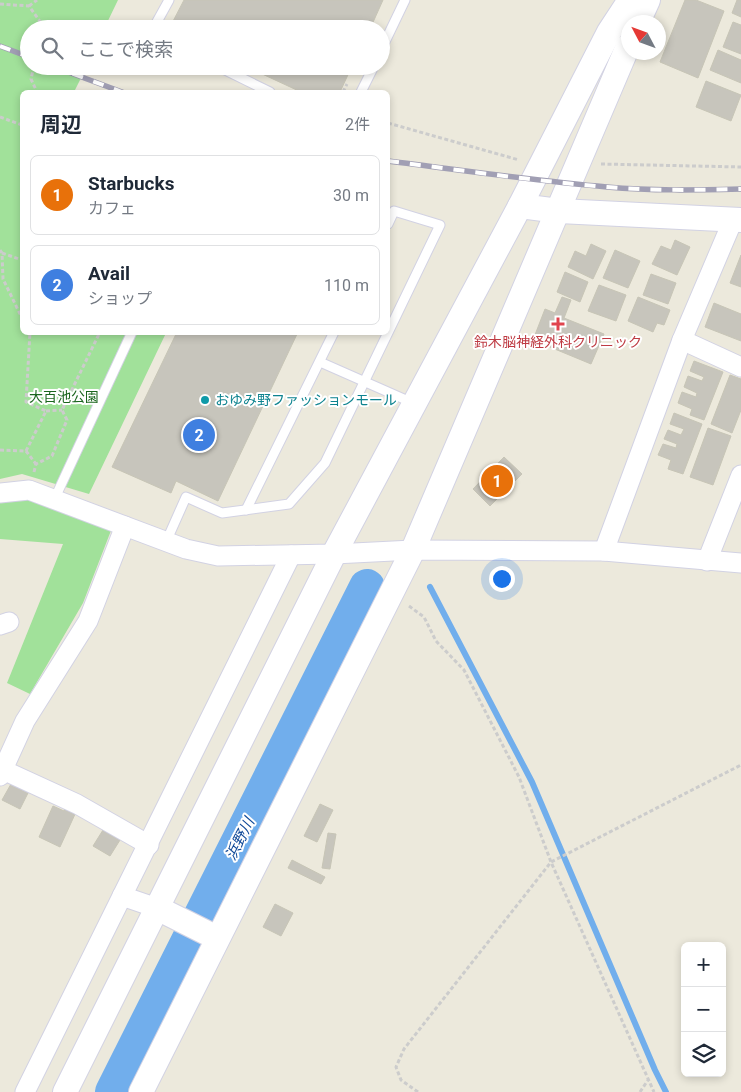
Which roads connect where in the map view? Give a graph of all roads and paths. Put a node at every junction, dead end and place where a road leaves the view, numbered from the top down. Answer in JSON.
{"nodes":[{"id":1,"x":37,"y":0,"type":"edge"},
{"id":2,"x":169,"y":0,"type":"edge"},
{"id":3,"x":405,"y":0,"type":"edge"},
{"id":4,"x":630,"y":0,"type":"edge"},
{"id":5,"x":648,"y":0,"type":"edge"},
{"id":6,"x":0,"y":4,"type":"edge"},
{"id":7,"x":29,"y":6,"type":"junction"},
{"id":8,"x":641,"y":15,"type":"edge"},
{"id":9,"x":39,"y":20,"type":"edge"},
{"id":10,"x":158,"y":20,"type":"edge"},
{"id":11,"x":390,"y":31,"type":"edge"},
{"id":12,"x":622,"y":60,"type":"edge"},
{"id":13,"x":32,"y":75,"type":"edge"},
{"id":14,"x":235,"y":75,"type":"edge"},
{"id":15,"x":370,"y":75,"type":"edge"},
{"id":16,"x":36,"y":90,"type":"edge"},
{"id":17,"x":266,"y":90,"type":"edge"},
{"id":18,"x":362,"y":90,"type":"edge"},
{"id":19,"x":0,"y":117,"type":"edge"},
{"id":20,"x":20,"y":124,"type":"edge"},
{"id":21,"x":390,"y":124,"type":"edge"},
{"id":22,"x":578,"y":164,"type":"junction"},
{"id":23,"x":540,"y":166,"type":"junction"},
{"id":24,"x":741,"y":167,"type":"edge"},
{"id":25,"x":520,"y":206,"type":"junction"},
{"id":26,"x":559,"y":212,"type":"junction"},
{"id":27,"x":390,"y":220,"type":"edge"},
{"id":28,"x":737,"y":220,"type":"edge"},
{"id":29,"x":1,"y":252,"type":"edge"},
{"id":30,"x":20,"y":259,"type":"edge"},
{"id":31,"x":1,"y":279,"type":"edge"},
{"id":32,"x":20,"y":314,"type":"edge"},
{"id":33,"x":390,"y":330,"type":"edge"},
{"id":34,"x":30,"y":335,"type":"edge"},
{"id":35,"x":99,"y":335,"type":"edge"},
{"id":36,"x":131,"y":335,"type":"edge"},
{"id":37,"x":333,"y":335,"type":"edge"},
{"id":38,"x":388,"y":335,"type":"edge"},
{"id":39,"x":682,"y":340,"type":"junction"},
{"id":40,"x":320,"y":362,"type":"junction"},
{"id":41,"x":741,"y":367,"type":"edge"},
{"id":42,"x":365,"y":382,"type":"junction"},
{"id":43,"x":414,"y":403,"type":"junction"},
{"id":44,"x":62,"y":410,"type":"junction"},
{"id":45,"x":46,"y":411,"type":"junction"},
{"id":46,"x":0,"y":450,"type":"edge"},
{"id":47,"x":26,"y":451,"type":"junction"},
{"id":48,"x":36,"y":464,"type":"junction"},
{"id":49,"x":741,"y":475,"type":"edge"},
{"id":50,"x":29,"y":490,"type":"junction"},
{"id":51,"x":0,"y":493,"type":"edge"},
{"id":52,"x":54,"y":500,"type":"junction"},
{"id":53,"x":246,"y":510,"type":"junction"},
{"id":54,"x":125,"y":526,"type":"junction"},
{"id":55,"x":166,"y":542,"type":"junction"},
{"id":56,"x":413,"y":550,"type":"junction"},
{"id":57,"x":604,"y":551,"type":"junction"},
{"id":58,"x":334,"y":554,"type":"junction"},
{"id":59,"x":291,"y":556,"type":"junction"},
{"id":60,"x":707,"y":561,"type":"junction"},
{"id":61,"x":741,"y":563,"type":"edge"},
{"id":62,"x":392,"y":593,"type":"junction"},
{"id":63,"x":741,"y":765,"type":"edge"},
{"id":64,"x":2,"y":773,"type":"edge"},
{"id":65,"x":148,"y":845,"type":"junction"},
{"id":66,"x":551,"y":862,"type":"junction"},
{"id":67,"x":122,"y":896,"type":"junction"},
{"id":68,"x":156,"y":908,"type":"junction"},
{"id":69,"x":218,"y":938,"type":"junction"},
{"id":70,"x":648,"y":1080,"type":"junction"},
{"id":71,"x":25,"y":1092,"type":"edge"},
{"id":72,"x":65,"y":1092,"type":"edge"},
{"id":73,"x":140,"y":1092,"type":"edge"},
{"id":74,"x":418,"y":1092,"type":"edge"},
{"id":75,"x":640,"y":1092,"type":"edge"},
{"id":76,"x":654,"y":1092,"type":"edge"}],
"edges":[{"from":1,"to":7,"type":"path"},
{"from":2,"to":10,"type":"lane"},
{"from":3,"to":11,"type":"lane"},
{"from":4,"to":23,"type":"street"},
{"from":5,"to":8,"type":"street"},
{"from":6,"to":7,"type":"path"},
{"from":7,"to":9,"type":"path"},
{"from":12,"to":22,"type":"street"},
{"from":13,"to":16,"type":"path"},
{"from":14,"to":17,"type":"lane"},
{"from":15,"to":18,"type":"lane"},
{"from":19,"to":20,"type":"path"},
{"from":21,"to":23,"type":"path"},
{"from":22,"to":24,"type":"path"},
{"from":22,"to":26,"type":"street"},
{"from":23,"to":25,"type":"street"},
{"from":25,"to":26,"type":"street"},
{"from":25,"to":43,"type":"street"},
{"from":26,"to":28,"type":"street"},
{"from":26,"to":56,"type":"street"},
{"from":27,"to":33,"type":"lane"},
{"from":28,"to":39,"type":"street"},
{"from":29,"to":30,"type":"path"},
{"from":29,"to":31,"type":"path"},
{"from":31,"to":32,"type":"path"},
{"from":34,"to":45,"type":"path"},
{"from":35,"to":44,"type":"path"},
{"from":36,"to":52,"type":"lane"},
{"from":37,"to":40,"type":"lane"},
{"from":38,"to":42,"type":"lane"},
{"from":39,"to":41,"type":"street"},
{"from":39,"to":57,"type":"street"},
{"from":40,"to":42,"type":"lane"},
{"from":40,"to":53,"type":"lane"},
{"from":42,"to":43,"type":"lane"},
{"from":42,"to":53,"type":"lane"},
{"from":43,"to":58,"type":"street"},
{"from":44,"to":45,"type":"path"},
{"from":44,"to":48,"type":"path"},
{"from":45,"to":47,"type":"path"},
{"from":46,"to":47,"type":"path"},
{"from":47,"to":48,"type":"path"},
{"from":48,"to":50,"type":"path"},
{"from":49,"to":60,"type":"street"},
{"from":50,"to":51,"type":"street"},
{"from":50,"to":52,"type":"street"},
{"from":52,"to":54,"type":"street"},
{"from":53,"to":55,"type":"lane"},
{"from":54,"to":55,"type":"street"},
{"from":54,"to":64,"type":"street"},
{"from":55,"to":59,"type":"street"},
{"from":56,"to":57,"type":"street"},
{"from":56,"to":58,"type":"street"},
{"from":56,"to":62,"type":"street"},
{"from":57,"to":60,"type":"street"},
{"from":58,"to":59,"type":"street"},
{"from":58,"to":68,"type":"street"},
{"from":59,"to":65,"type":"street"},
{"from":60,"to":61,"type":"street"},
{"from":62,"to":66,"type":"path"},
{"from":62,"to":69,"type":"street"},
{"from":63,"to":66,"type":"path"},
{"from":64,"to":65,"type":"street"},
{"from":65,"to":67,"type":"street"},
{"from":66,"to":70,"type":"path"},
{"from":66,"to":74,"type":"path"},
{"from":67,"to":68,"type":"street"},
{"from":67,"to":71,"type":"street"},
{"from":68,"to":69,"type":"street"},
{"from":68,"to":72,"type":"street"},
{"from":69,"to":73,"type":"street"},
{"from":70,"to":75,"type":"path"},
{"from":70,"to":76,"type":"path"}]}
